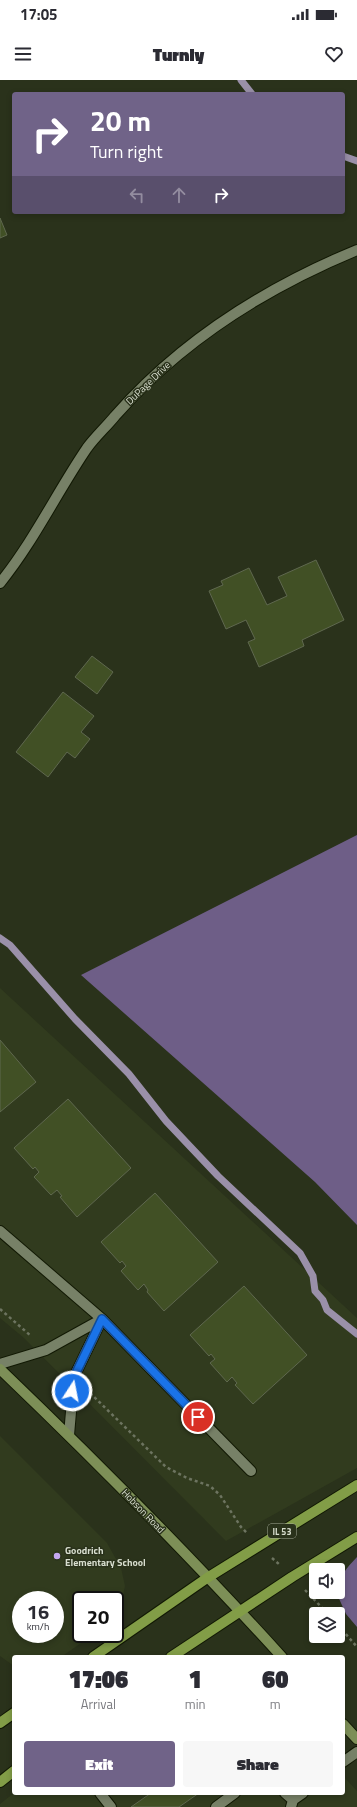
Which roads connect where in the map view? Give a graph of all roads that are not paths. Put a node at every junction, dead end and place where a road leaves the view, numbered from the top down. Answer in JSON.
{"nodes":[{"id":1,"x":357,"y":250,"type":"edge"},
{"id":2,"x":0,"y":582,"type":"edge"},
{"id":3,"x":0,"y":1231,"type":"edge"},
{"id":4,"x":102,"y":1319,"type":"junction"},
{"id":5,"x":0,"y":1364,"type":"edge"},
{"id":6,"x":0,"y":1370,"type":"edge"},
{"id":7,"x":69,"y":1435,"type":"junction"},
{"id":8,"x":251,"y":1471,"type":"dead end"},
{"id":9,"x":357,"y":1485,"type":"edge"},
{"id":10,"x":357,"y":1536,"type":"edge"},
{"id":11,"x":207,"y":1578,"type":"junction"},
{"id":12,"x":241,"y":1612,"type":"junction"},
{"id":13,"x":96,"y":1655,"type":"edge"},
{"id":14,"x":174,"y":1655,"type":"edge"},
{"id":15,"x":280,"y":1655,"type":"edge"},
{"id":16,"x":12,"y":1715,"type":"edge"},
{"id":17,"x":0,"y":1723,"type":"edge"},
{"id":18,"x":345,"y":1726,"type":"edge"},
{"id":19,"x":357,"y":1739,"type":"edge"},
{"id":20,"x":357,"y":1752,"type":"edge"},
{"id":21,"x":345,"y":1761,"type":"edge"},
{"id":22,"x":12,"y":1773,"type":"edge"},
{"id":23,"x":0,"y":1782,"type":"edge"},
{"id":24,"x":102,"y":1795,"type":"edge"},
{"id":25,"x":232,"y":1795,"type":"edge"},
{"id":26,"x":286,"y":1795,"type":"edge"},
{"id":27,"x":301,"y":1795,"type":"edge"},
{"id":28,"x":292,"y":1804,"type":"edge"},
{"id":29,"x":111,"y":1807,"type":"edge"},
{"id":30,"x":216,"y":1807,"type":"edge"}],
"edges":[{"from":1,"to":2,"type":"street","name":"DuPage Drive"},
{"from":3,"to":4,"type":"street"},
{"from":4,"to":5,"type":"street"},
{"from":4,"to":7,"type":"street"},
{"from":4,"to":8,"type":"street"},
{"from":6,"to":7,"type":"main road","name":"Hobson Road"},
{"from":7,"to":11,"type":"main road","name":"Hobson Road"},
{"from":9,"to":11,"type":"main road","number":"IL 53"},
{"from":10,"to":12,"type":"main road"},
{"from":11,"to":12,"type":"main road","name":"Hobson Road"},
{"from":11,"to":13,"type":"main road","number":"IL 53"},
{"from":12,"to":14,"type":"main road"},
{"from":12,"to":15,"type":"main road","name":"Hobson Road"},
{"from":16,"to":17,"type":"main road"},
{"from":18,"to":19,"type":"main road"},
{"from":20,"to":21,"type":"street"},
{"from":22,"to":23,"type":"main road"},
{"from":24,"to":29,"type":"street"},
{"from":25,"to":30,"type":"street"},
{"from":26,"to":28,"type":"street"},
{"from":27,"to":28,"type":"street"}]}
